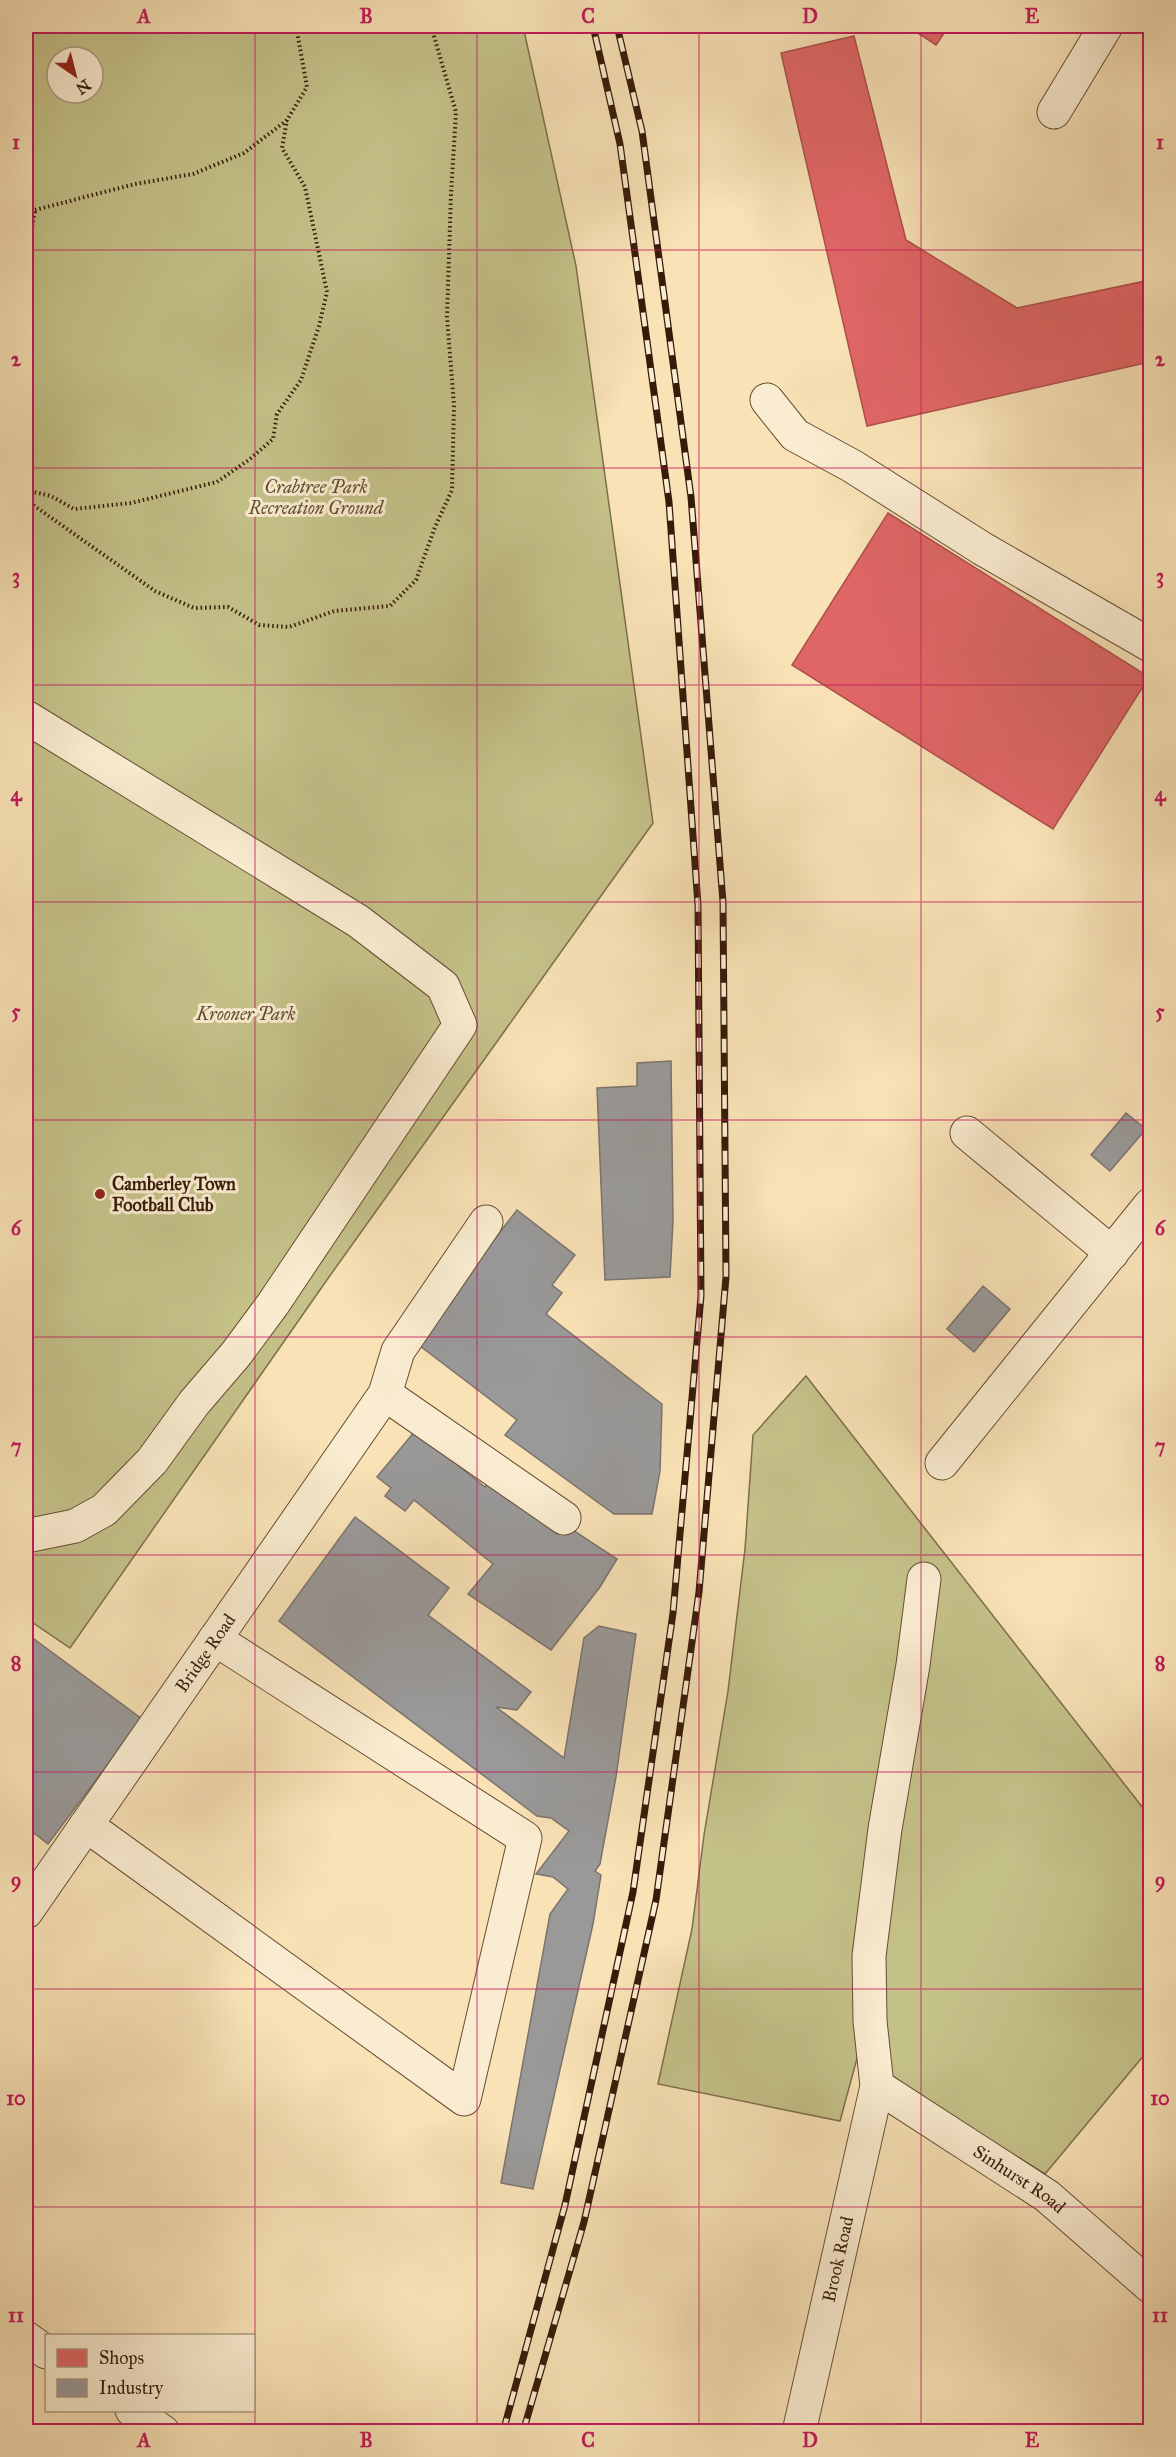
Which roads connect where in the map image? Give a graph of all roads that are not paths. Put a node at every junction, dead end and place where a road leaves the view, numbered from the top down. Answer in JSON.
{"nodes":[{"id":1,"x":1106,"y":26,"type":"edge"},
{"id":2,"x":1054,"y":112,"type":"dead end"},
{"id":3,"x":767,"y":400,"type":"dead end"},
{"id":4,"x":1150,"y":645,"type":"edge"},
{"id":5,"x":26,"y":717,"type":"edge"},
{"id":6,"x":967,"y":1134,"type":"dead end"},
{"id":7,"x":1150,"y":1205,"type":"edge"},
{"id":8,"x":486,"y":1222,"type":"dead end"},
{"id":9,"x":1112,"y":1253,"type":"junction"},
{"id":10,"x":385,"y":1394,"type":"junction"},
{"id":11,"x":942,"y":1463,"type":"dead end"},
{"id":12,"x":564,"y":1518,"type":"dead end"},
{"id":13,"x":26,"y":1536,"type":"edge"},
{"id":14,"x":924,"y":1579,"type":"dead end"},
{"id":15,"x":215,"y":1639,"type":"junction"},
{"id":16,"x":86,"y":1825,"type":"junction"},
{"id":17,"x":26,"y":1912,"type":"edge"},
{"id":18,"x":877,"y":2086,"type":"junction"},
{"id":19,"x":1150,"y":2286,"type":"edge"},
{"id":20,"x":26,"y":2338,"type":"edge"},
{"id":21,"x":45,"y":2351,"type":"edge"},
{"id":22,"x":135,"y":2412,"type":"edge"},
{"id":23,"x":164,"y":2432,"type":"edge"},
{"id":24,"x":799,"y":2432,"type":"edge"}],
"edges":[{"from":1,"to":2,"type":"street"},
{"from":3,"to":4,"type":"street"},
{"from":5,"to":13,"type":"street"},
{"from":6,"to":9,"type":"street"},
{"from":7,"to":9,"type":"street"},
{"from":8,"to":10,"type":"street","name":"Bridge Road"},
{"from":9,"to":11,"type":"street"},
{"from":10,"to":12,"type":"street"},
{"from":10,"to":15,"type":"street","name":"Bridge Road"},
{"from":14,"to":18,"type":"street","name":"Brook Road"},
{"from":15,"to":16,"type":"street","name":"Bridge Road"},
{"from":15,"to":16,"type":"street"},
{"from":16,"to":17,"type":"street","name":"Bridge Road"},
{"from":18,"to":19,"type":"street","name":"Sinhurst Road"},
{"from":18,"to":24,"type":"street","name":"Brook Road"},
{"from":20,"to":21,"type":"street"},
{"from":22,"to":23,"type":"street"}]}
